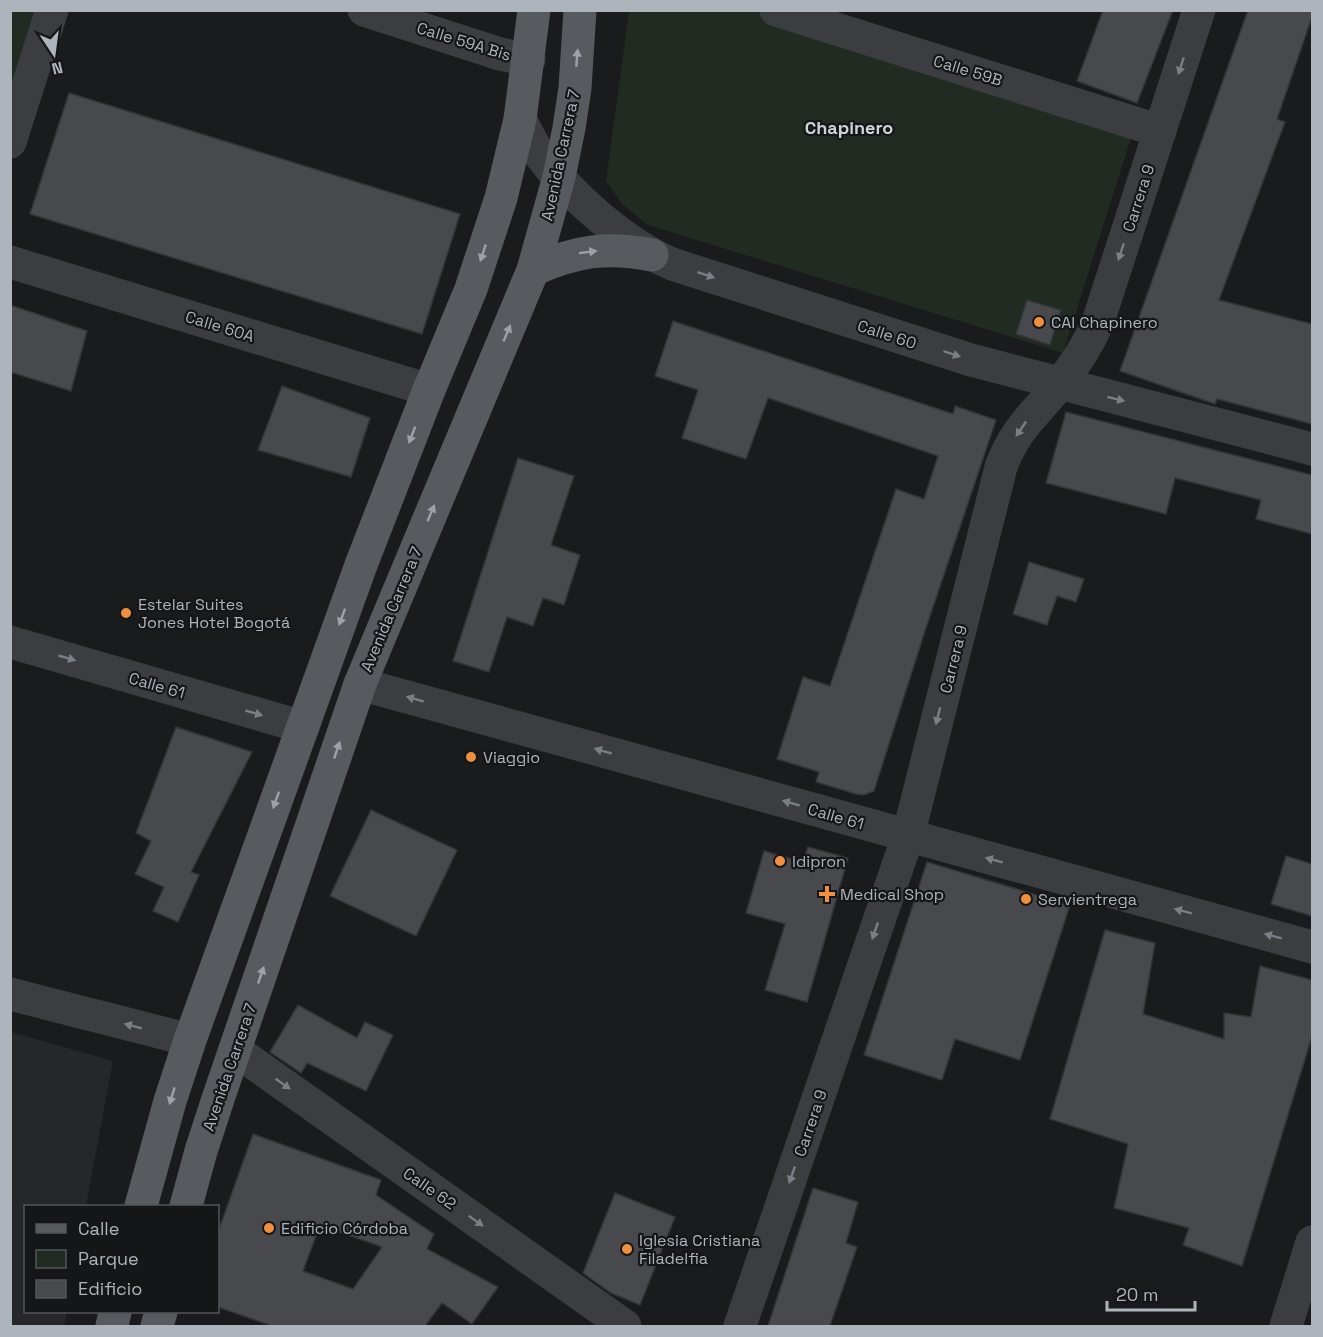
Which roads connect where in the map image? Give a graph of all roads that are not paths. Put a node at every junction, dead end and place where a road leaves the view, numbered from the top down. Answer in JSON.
{"nodes":[{"id":1,"x":52,"y":10,"type":"edge"},
{"id":2,"x":364,"y":10,"type":"edge"},
{"id":3,"x":534,"y":10,"type":"edge"},
{"id":4,"x":580,"y":10,"type":"edge"},
{"id":5,"x":776,"y":10,"type":"edge"},
{"id":6,"x":1199,"y":10,"type":"edge"},
{"id":7,"x":529,"y":60,"type":"junction"},
{"id":8,"x":520,"y":119,"type":"junction"},
{"id":9,"x":1160,"y":131,"type":"junction"},
{"id":10,"x":10,"y":142,"type":"edge"},
{"id":11,"x":559,"y":177,"type":"junction"},
{"id":12,"x":651,"y":255,"type":"junction"},
{"id":13,"x":10,"y":262,"type":"edge"},
{"id":14,"x":533,"y":270,"type":"junction"},
{"id":15,"x":1059,"y":385,"type":"junction"},
{"id":16,"x":429,"y":390,"type":"junction"},
{"id":17,"x":1312,"y":448,"type":"edge"},
{"id":18,"x":10,"y":642,"type":"edge"},
{"id":19,"x":360,"y":684,"type":"junction"},
{"id":20,"x":303,"y":727,"type":"junction"},
{"id":21,"x":908,"y":836,"type":"junction"},
{"id":22,"x":1312,"y":947,"type":"edge"},
{"id":23,"x":10,"y":994,"type":"edge"},
{"id":24,"x":190,"y":1041,"type":"junction"},
{"id":25,"x":235,"y":1050,"type":"junction"},
{"id":26,"x":141,"y":1205,"type":"edge"},
{"id":27,"x":186,"y":1205,"type":"edge"},
{"id":28,"x":1312,"y":1242,"type":"edge"},
{"id":29,"x":615,"y":1324,"type":"edge"},
{"id":30,"x":740,"y":1326,"type":"edge"},
{"id":31,"x":1286,"y":1326,"type":"edge"}],
"edges":[{"from":1,"to":10,"type":"street"},
{"from":2,"to":7,"type":"street","name":"Calle 59A Bis"},
{"from":3,"to":7,"type":"main road"},
{"from":11,"to":4,"type":"main road","name":"Avenida Carrera 7","one_way":true},
{"from":5,"to":9,"type":"street","name":"Calle 59B"},
{"from":6,"to":9,"type":"street","name":"Carrera 9","one_way":true},
{"from":7,"to":8,"type":"main road"},
{"from":8,"to":11,"type":"street","name":"Calle 60"},
{"from":8,"to":16,"type":"main road","one_way":true},
{"from":9,"to":15,"type":"street","name":"Carrera 9","one_way":true},
{"from":11,"to":12,"type":"street","name":"Calle 60"},
{"from":11,"to":14,"type":"main road","name":"Avenida Carrera 7"},
{"from":14,"to":12,"type":"main road","one_way":true},
{"from":12,"to":15,"type":"street","name":"Calle 60","one_way":true},
{"from":13,"to":16,"type":"street","name":"Calle 60A"},
{"from":19,"to":14,"type":"main road","name":"Avenida Carrera 7","one_way":true},
{"from":15,"to":17,"type":"street","name":"Calle 60","one_way":true},
{"from":15,"to":21,"type":"street","name":"Carrera 9","one_way":true},
{"from":16,"to":20,"type":"main road","one_way":true},
{"from":18,"to":20,"type":"street","name":"Calle 61","one_way":true},
{"from":21,"to":19,"type":"street","name":"Calle 61","one_way":true},
{"from":25,"to":19,"type":"main road","name":"Avenida Carrera 7","one_way":true},
{"from":20,"to":24,"type":"main road","one_way":true},
{"from":22,"to":21,"type":"street","name":"Calle 61","one_way":true},
{"from":21,"to":30,"type":"street","name":"Carrera 9","one_way":true},
{"from":24,"to":23,"type":"street","one_way":true},
{"from":24,"to":26,"type":"main road","one_way":true},
{"from":25,"to":27,"type":"main road","name":"Avenida Carrera 7"},
{"from":25,"to":29,"type":"street","name":"Calle 62","one_way":true},
{"from":28,"to":31,"type":"street"}]}
